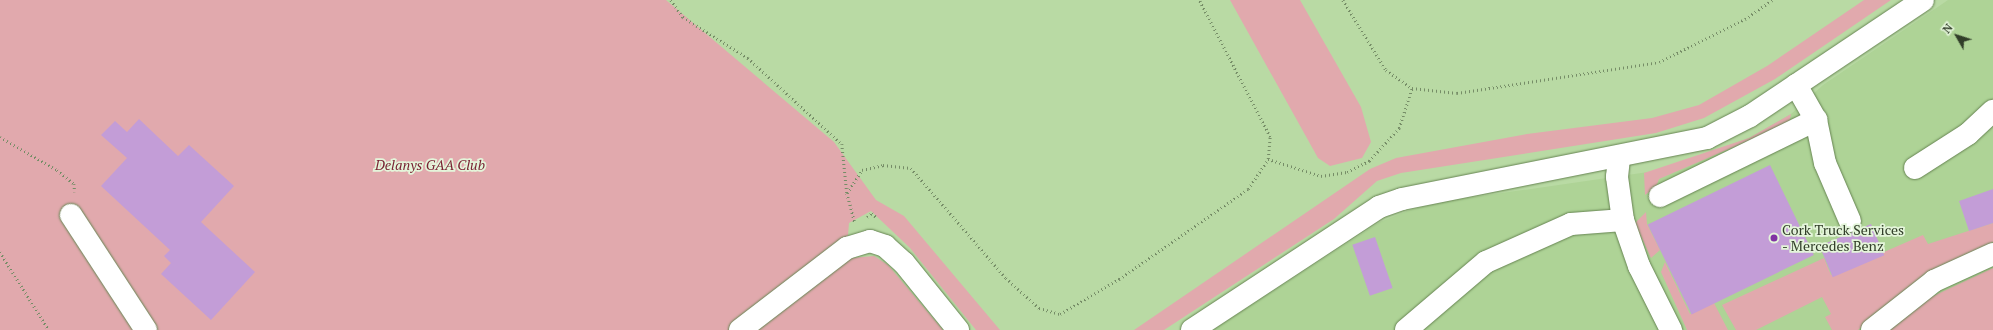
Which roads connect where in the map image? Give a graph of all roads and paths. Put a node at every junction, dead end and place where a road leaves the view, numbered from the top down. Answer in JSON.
{"nodes":[{"id":1,"x":672,"y":0,"type":"edge"},
{"id":2,"x":1199,"y":0,"type":"edge"},
{"id":3,"x":1343,"y":0,"type":"edge"},
{"id":4,"x":1772,"y":0,"type":"edge"},
{"id":5,"x":1923,"y":0,"type":"edge"},
{"id":6,"x":1796,"y":85,"type":"junction"},
{"id":7,"x":1412,"y":88,"type":"junction"},
{"id":8,"x":1993,"y":111,"type":"edge"},
{"id":9,"x":1816,"y":120,"type":"junction"},
{"id":10,"x":0,"y":137,"type":"edge"},
{"id":11,"x":1619,"y":158,"type":"junction"},
{"id":12,"x":1268,"y":159,"type":"junction"},
{"id":13,"x":1915,"y":168,"type":"dead end"},
{"id":14,"x":847,"y":193,"type":"junction"},
{"id":15,"x":1660,"y":196,"type":"dead end"},
{"id":16,"x":74,"y":207,"type":"joint"},
{"id":17,"x":850,"y":207,"type":"dead end"},
{"id":18,"x":1623,"y":220,"type":"junction"},
{"id":19,"x":1850,"y":221,"type":"dead end"},
{"id":20,"x":0,"y":252,"type":"edge"},
{"id":21,"x":1993,"y":254,"type":"edge"},
{"id":22,"x":49,"y":330,"type":"edge"},
{"id":23,"x":146,"y":330,"type":"edge"},
{"id":24,"x":740,"y":330,"type":"edge"},
{"id":25,"x":958,"y":330,"type":"edge"},
{"id":26,"x":1192,"y":330,"type":"edge"},
{"id":27,"x":1406,"y":330,"type":"edge"},
{"id":28,"x":1671,"y":330,"type":"edge"},
{"id":29,"x":1872,"y":330,"type":"edge"}],
"edges":[{"from":1,"to":14,"type":"path"},
{"from":2,"to":12,"type":"path"},
{"from":3,"to":7,"type":"path"},
{"from":4,"to":7,"type":"path"},
{"from":5,"to":6,"type":"lane"},
{"from":6,"to":9,"type":"lane"},
{"from":6,"to":11,"type":"lane"},
{"from":7,"to":12,"type":"path"},
{"from":8,"to":13,"type":"lane"},
{"from":9,"to":15,"type":"lane"},
{"from":9,"to":19,"type":"lane"},
{"from":10,"to":16,"type":"path"},
{"from":11,"to":18,"type":"lane"},
{"from":11,"to":26,"type":"lane"},
{"from":12,"to":14,"type":"path"},
{"from":14,"to":17,"type":"path"},
{"from":16,"to":23,"type":"lane"},
{"from":18,"to":27,"type":"lane"},
{"from":18,"to":28,"type":"lane"},
{"from":20,"to":22,"type":"path"},
{"from":21,"to":29,"type":"lane"},
{"from":24,"to":25,"type":"lane"}]}
